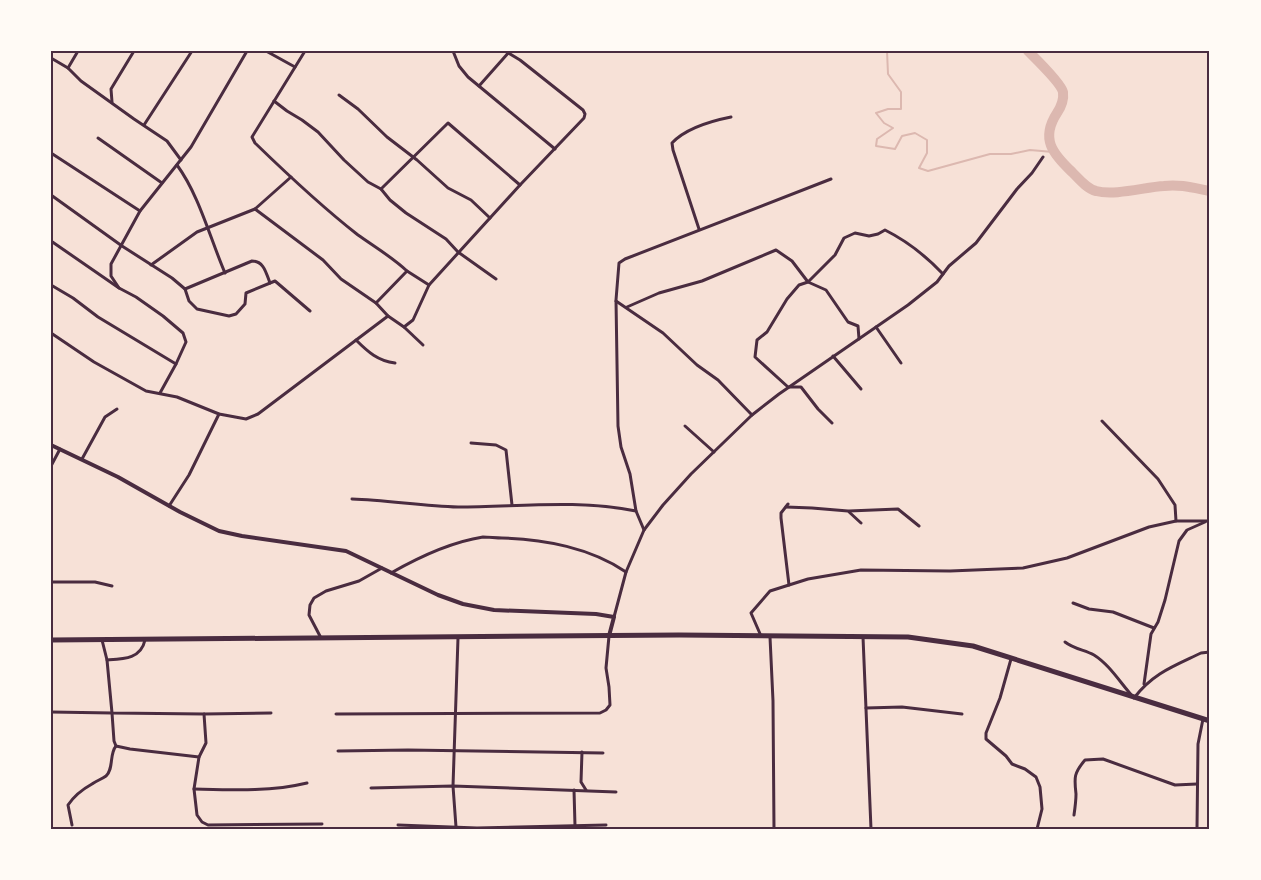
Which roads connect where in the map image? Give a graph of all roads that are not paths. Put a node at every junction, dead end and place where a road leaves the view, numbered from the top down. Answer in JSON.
{"nodes":[{"id":1,"x":78,"y":51,"type":"edge"},
{"id":2,"x":134,"y":51,"type":"edge"},
{"id":3,"x":192,"y":51,"type":"edge"},
{"id":4,"x":247,"y":51,"type":"edge"},
{"id":5,"x":266,"y":51,"type":"edge"},
{"id":6,"x":305,"y":51,"type":"edge"},
{"id":7,"x":453,"y":51,"type":"edge"},
{"id":8,"x":507,"y":52,"type":"edge"},
{"id":9,"x":51,"y":58,"type":"edge"},
{"id":10,"x":295,"y":67,"type":"junction"},
{"id":11,"x":68,"y":68,"type":"junction"},
{"id":12,"x":479,"y":87,"type":"junction"},
{"id":13,"x":339,"y":95,"type":"dead end"},
{"id":14,"x":274,"y":101,"type":"junction"},
{"id":15,"x":112,"y":103,"type":"junction"},
{"id":16,"x":731,"y":117,"type":"dead end"},
{"id":17,"x":144,"y":125,"type":"junction"},
{"id":18,"x":98,"y":138,"type":"dead end"},
{"id":19,"x":555,"y":150,"type":"junction"},
{"id":20,"x":51,"y":153,"type":"edge"},
{"id":21,"x":1042,"y":157,"type":"dead end"},
{"id":22,"x":414,"y":158,"type":"junction"},
{"id":23,"x":181,"y":160,"type":"junction"},
{"id":24,"x":177,"y":164,"type":"junction"},
{"id":25,"x":291,"y":177,"type":"junction"},
{"id":26,"x":831,"y":178,"type":"dead end"},
{"id":27,"x":162,"y":183,"type":"junction"},
{"id":28,"x":520,"y":185,"type":"junction"},
{"id":29,"x":381,"y":190,"type":"junction"},
{"id":30,"x":51,"y":195,"type":"edge"},
{"id":31,"x":255,"y":209,"type":"junction"},
{"id":32,"x":140,"y":212,"type":"junction"},
{"id":33,"x":490,"y":218,"type":"junction"},
{"id":34,"x":208,"y":228,"type":"junction"},
{"id":35,"x":699,"y":229,"type":"junction"},
{"id":36,"x":51,"y":241,"type":"edge"},
{"id":37,"x":122,"y":246,"type":"junction"},
{"id":38,"x":458,"y":252,"type":"junction"},
{"id":39,"x":152,"y":265,"type":"junction"},
{"id":40,"x":407,"y":271,"type":"junction"},
{"id":41,"x":225,"y":273,"type":"junction"},
{"id":42,"x":942,"y":274,"type":"junction"},
{"id":43,"x":496,"y":279,"type":"dead end"},
{"id":44,"x":808,"y":282,"type":"junction"},
{"id":45,"x":270,"y":283,"type":"junction"},
{"id":46,"x":51,"y":285,"type":"edge"},
{"id":47,"x":429,"y":285,"type":"junction"},
{"id":48,"x":119,"y":288,"type":"junction"},
{"id":49,"x":185,"y":289,"type":"junction"},
{"id":50,"x":616,"y":300,"type":"junction"},
{"id":51,"x":376,"y":303,"type":"junction"},
{"id":52,"x":627,"y":307,"type":"junction"},
{"id":53,"x":310,"y":311,"type":"dead end"},
{"id":54,"x":388,"y":316,"type":"junction"},
{"id":55,"x":404,"y":327,"type":"junction"},
{"id":56,"x":876,"y":327,"type":"junction"},
{"id":57,"x":51,"y":333,"type":"edge"},
{"id":58,"x":859,"y":339,"type":"junction"},
{"id":59,"x":356,"y":340,"type":"junction"},
{"id":60,"x":423,"y":345,"type":"dead end"},
{"id":61,"x":833,"y":356,"type":"junction"},
{"id":62,"x":395,"y":363,"type":"dead end"},
{"id":63,"x":901,"y":363,"type":"dead end"},
{"id":64,"x":176,"y":364,"type":"junction"},
{"id":65,"x":788,"y":387,"type":"junction"},
{"id":66,"x":862,"y":389,"type":"dead end"},
{"id":67,"x":160,"y":393,"type":"junction"},
{"id":68,"x":117,"y":409,"type":"dead end"},
{"id":69,"x":219,"y":414,"type":"junction"},
{"id":70,"x":752,"y":414,"type":"junction"},
{"id":71,"x":1102,"y":421,"type":"dead end"},
{"id":72,"x":832,"y":423,"type":"dead end"},
{"id":73,"x":685,"y":426,"type":"dead end"},
{"id":74,"x":471,"y":443,"type":"dead end"},
{"id":75,"x":51,"y":444,"type":"edge"},
{"id":76,"x":60,"y":449,"type":"junction"},
{"id":77,"x":714,"y":452,"type":"junction"},
{"id":78,"x":82,"y":459,"type":"junction"},
{"id":79,"x":51,"y":466,"type":"edge"},
{"id":80,"x":352,"y":499,"type":"dead end"},
{"id":81,"x":512,"y":505,"type":"junction"},
{"id":82,"x":169,"y":506,"type":"junction"},
{"id":83,"x":636,"y":511,"type":"junction"},
{"id":84,"x":848,"y":511,"type":"junction"},
{"id":85,"x":1176,"y":521,"type":"junction"},
{"id":86,"x":1209,"y":521,"type":"edge"},
{"id":87,"x":861,"y":523,"type":"dead end"},
{"id":88,"x":919,"y":526,"type":"dead end"},
{"id":89,"x":644,"y":530,"type":"junction"},
{"id":90,"x":382,"y":568,"type":"junction"},
{"id":91,"x":626,"y":572,"type":"junction"},
{"id":92,"x":391,"y":573,"type":"junction"},
{"id":93,"x":51,"y":582,"type":"edge"},
{"id":94,"x":788,"y":585,"type":"junction"},
{"id":95,"x":112,"y":586,"type":"dead end"},
{"id":96,"x":1073,"y":603,"type":"dead end"},
{"id":97,"x":614,"y":617,"type":"junction"},
{"id":98,"x":1154,"y":628,"type":"junction"},
{"id":99,"x":609,"y":636,"type":"junction"},
{"id":100,"x":761,"y":636,"type":"junction"},
{"id":101,"x":770,"y":636,"type":"junction"},
{"id":102,"x":862,"y":636,"type":"junction"},
{"id":103,"x":321,"y":638,"type":"junction"},
{"id":104,"x":458,"y":638,"type":"junction"},
{"id":105,"x":51,"y":640,"type":"edge"},
{"id":106,"x":102,"y":640,"type":"junction"},
{"id":107,"x":145,"y":640,"type":"junction"},
{"id":108,"x":1065,"y":642,"type":"dead end"},
{"id":109,"x":1210,"y":652,"type":"edge"},
{"id":110,"x":1012,"y":658,"type":"junction"},
{"id":111,"x":106,"y":660,"type":"junction"},
{"id":112,"x":1144,"y":684,"type":"junction"},
{"id":113,"x":1134,"y":698,"type":"junction"},
{"id":114,"x":866,"y":708,"type":"junction"},
{"id":115,"x":51,"y":712,"type":"edge"},
{"id":116,"x":112,"y":713,"type":"junction"},
{"id":117,"x":271,"y":713,"type":"dead end"},
{"id":118,"x":204,"y":714,"type":"junction"},
{"id":119,"x":336,"y":714,"type":"dead end"},
{"id":120,"x":456,"y":714,"type":"junction"},
{"id":121,"x":962,"y":714,"type":"dead end"},
{"id":122,"x":1203,"y":719,"type":"junction"},
{"id":123,"x":1210,"y":721,"type":"edge"},
{"id":124,"x":116,"y":746,"type":"junction"},
{"id":125,"x":454,"y":750,"type":"junction"},
{"id":126,"x":338,"y":751,"type":"dead end"},
{"id":127,"x":582,"y":752,"type":"junction"},
{"id":128,"x":604,"y":753,"type":"dead end"},
{"id":129,"x":199,"y":757,"type":"junction"},
{"id":130,"x":307,"y":783,"type":"dead end"},
{"id":131,"x":1197,"y":784,"type":"junction"},
{"id":132,"x":453,"y":786,"type":"junction"},
{"id":133,"x":372,"y":788,"type":"dead end"},
{"id":134,"x":194,"y":789,"type":"junction"},
{"id":135,"x":574,"y":790,"type":"junction"},
{"id":136,"x":586,"y":790,"type":"junction"},
{"id":137,"x":616,"y":792,"type":"dead end"},
{"id":138,"x":1074,"y":815,"type":"dead end"},
{"id":139,"x":322,"y":824,"type":"dead end"},
{"id":140,"x":72,"y":825,"type":"dead end"},
{"id":141,"x":398,"y":825,"type":"dead end"},
{"id":142,"x":606,"y":825,"type":"dead end"},
{"id":143,"x":575,"y":826,"type":"junction"},
{"id":144,"x":456,"y":828,"type":"edge"},
{"id":145,"x":774,"y":829,"type":"edge"},
{"id":146,"x":871,"y":829,"type":"edge"},
{"id":147,"x":1038,"y":829,"type":"edge"},
{"id":148,"x":1197,"y":829,"type":"edge"}],
"edges":[{"from":1,"to":11,"type":"street"},
{"from":2,"to":15,"type":"street"},
{"from":3,"to":17,"type":"street"},
{"from":4,"to":23,"type":"street"},
{"from":5,"to":10,"type":"street"},
{"from":6,"to":10,"type":"street"},
{"from":7,"to":12,"type":"street"},
{"from":8,"to":12,"type":"street"},
{"from":8,"to":19,"type":"street"},
{"from":9,"to":11,"type":"street"},
{"from":10,"to":14,"type":"street"},
{"from":11,"to":15,"type":"street"},
{"from":12,"to":19,"type":"street"},
{"from":13,"to":22,"type":"street"},
{"from":14,"to":25,"type":"street"},
{"from":14,"to":29,"type":"street"},
{"from":15,"to":17,"type":"street"},
{"from":16,"to":35,"type":"street"},
{"from":17,"to":23,"type":"street"},
{"from":18,"to":27,"type":"street"},
{"from":19,"to":28,"type":"street"},
{"from":20,"to":32,"type":"street"},
{"from":21,"to":42,"type":"street"},
{"from":22,"to":28,"type":"street"},
{"from":22,"to":29,"type":"street"},
{"from":22,"to":33,"type":"street"},
{"from":23,"to":24,"type":"street"},
{"from":24,"to":27,"type":"street"},
{"from":24,"to":34,"type":"street"},
{"from":25,"to":31,"type":"street"},
{"from":25,"to":40,"type":"street"},
{"from":26,"to":35,"type":"street"},
{"from":27,"to":32,"type":"street"},
{"from":28,"to":33,"type":"street"},
{"from":29,"to":38,"type":"street"},
{"from":30,"to":37,"type":"street"},
{"from":31,"to":34,"type":"street"},
{"from":31,"to":51,"type":"street"},
{"from":32,"to":37,"type":"street"},
{"from":33,"to":38,"type":"street"},
{"from":34,"to":39,"type":"street"},
{"from":34,"to":41,"type":"street"},
{"from":35,"to":50,"type":"street"},
{"from":36,"to":48,"type":"street"},
{"from":37,"to":39,"type":"street"},
{"from":37,"to":48,"type":"street"},
{"from":38,"to":43,"type":"street"},
{"from":38,"to":47,"type":"street"},
{"from":39,"to":49,"type":"street"},
{"from":40,"to":47,"type":"street"},
{"from":40,"to":51,"type":"street"},
{"from":41,"to":45,"type":"street"},
{"from":41,"to":49,"type":"street"},
{"from":42,"to":44,"type":"street"},
{"from":42,"to":56,"type":"street"},
{"from":44,"to":52,"type":"street"},
{"from":44,"to":58,"type":"street"},
{"from":44,"to":65,"type":"street"},
{"from":45,"to":49,"type":"street"},
{"from":45,"to":53,"type":"street"},
{"from":46,"to":64,"type":"street"},
{"from":47,"to":55,"type":"street"},
{"from":48,"to":64,"type":"street"},
{"from":50,"to":52,"type":"street"},
{"from":50,"to":83,"type":"street"},
{"from":51,"to":54,"type":"street"},
{"from":52,"to":70,"type":"street"},
{"from":54,"to":55,"type":"street"},
{"from":54,"to":59,"type":"street"},
{"from":55,"to":60,"type":"street"},
{"from":56,"to":58,"type":"street"},
{"from":56,"to":63,"type":"street"},
{"from":57,"to":67,"type":"street"},
{"from":58,"to":61,"type":"street"},
{"from":59,"to":62,"type":"street"},
{"from":59,"to":69,"type":"street"},
{"from":61,"to":65,"type":"street"},
{"from":61,"to":66,"type":"street"},
{"from":64,"to":67,"type":"street"},
{"from":65,"to":70,"type":"street"},
{"from":65,"to":72,"type":"street"},
{"from":67,"to":69,"type":"street"},
{"from":68,"to":78,"type":"street"},
{"from":69,"to":82,"type":"street"},
{"from":70,"to":77,"type":"street"},
{"from":71,"to":85,"type":"street"},
{"from":73,"to":77,"type":"street"},
{"from":74,"to":81,"type":"street"},
{"from":75,"to":76,"type":"street"},
{"from":76,"to":78,"type":"street"},
{"from":76,"to":79,"type":"street"},
{"from":77,"to":89,"type":"street"},
{"from":78,"to":82,"type":"street"},
{"from":80,"to":81,"type":"street"},
{"from":81,"to":83,"type":"street"},
{"from":82,"to":90,"type":"street"},
{"from":83,"to":89,"type":"street"},
{"from":84,"to":87,"type":"street"},
{"from":84,"to":88,"type":"street"},
{"from":84,"to":94,"type":"street"},
{"from":85,"to":86,"type":"street"},
{"from":85,"to":94,"type":"street"},
{"from":86,"to":98,"type":"street"},
{"from":89,"to":91,"type":"street"},
{"from":90,"to":92,"type":"street"},
{"from":90,"to":103,"type":"street"},
{"from":91,"to":92,"type":"street"},
{"from":91,"to":97,"type":"street"},
{"from":92,"to":97,"type":"street"},
{"from":93,"to":95,"type":"street"},
{"from":94,"to":100,"type":"street"},
{"from":96,"to":98,"type":"street"},
{"from":97,"to":99,"type":"street"},
{"from":98,"to":112,"type":"street"},
{"from":99,"to":100,"type":"highway"},
{"from":99,"to":104,"type":"highway"},
{"from":99,"to":120,"type":"street"},
{"from":100,"to":101,"type":"highway"},
{"from":101,"to":102,"type":"highway"},
{"from":101,"to":145,"type":"street"},
{"from":102,"to":110,"type":"highway"},
{"from":102,"to":114,"type":"street"},
{"from":103,"to":104,"type":"highway"},
{"from":103,"to":107,"type":"highway"},
{"from":104,"to":120,"type":"street"},
{"from":105,"to":106,"type":"highway"},
{"from":106,"to":107,"type":"highway"},
{"from":106,"to":111,"type":"street"},
{"from":107,"to":111,"type":"street"},
{"from":108,"to":113,"type":"street"},
{"from":109,"to":112,"type":"street"},
{"from":110,"to":113,"type":"highway"},
{"from":110,"to":147,"type":"street"},
{"from":111,"to":116,"type":"street"},
{"from":112,"to":113,"type":"street"},
{"from":113,"to":122,"type":"highway"},
{"from":114,"to":121,"type":"street"},
{"from":114,"to":146,"type":"street"},
{"from":115,"to":116,"type":"street"},
{"from":116,"to":118,"type":"street"},
{"from":116,"to":124,"type":"street"},
{"from":117,"to":118,"type":"street"},
{"from":118,"to":129,"type":"street"},
{"from":119,"to":120,"type":"street"},
{"from":120,"to":125,"type":"street"},
{"from":122,"to":123,"type":"highway"},
{"from":122,"to":131,"type":"street"},
{"from":124,"to":129,"type":"street"},
{"from":124,"to":140,"type":"street"},
{"from":125,"to":126,"type":"street"},
{"from":125,"to":127,"type":"street"},
{"from":125,"to":132,"type":"street"},
{"from":127,"to":128,"type":"street"},
{"from":127,"to":136,"type":"street"},
{"from":129,"to":134,"type":"street"},
{"from":130,"to":134,"type":"street"},
{"from":131,"to":138,"type":"street"},
{"from":131,"to":148,"type":"street"},
{"from":132,"to":133,"type":"street"},
{"from":132,"to":135,"type":"street"},
{"from":132,"to":144,"type":"street"},
{"from":134,"to":139,"type":"street"},
{"from":135,"to":136,"type":"street"},
{"from":135,"to":143,"type":"street"},
{"from":136,"to":137,"type":"street"},
{"from":141,"to":144,"type":"street"},
{"from":142,"to":143,"type":"street"},
{"from":143,"to":144,"type":"street"}]}
